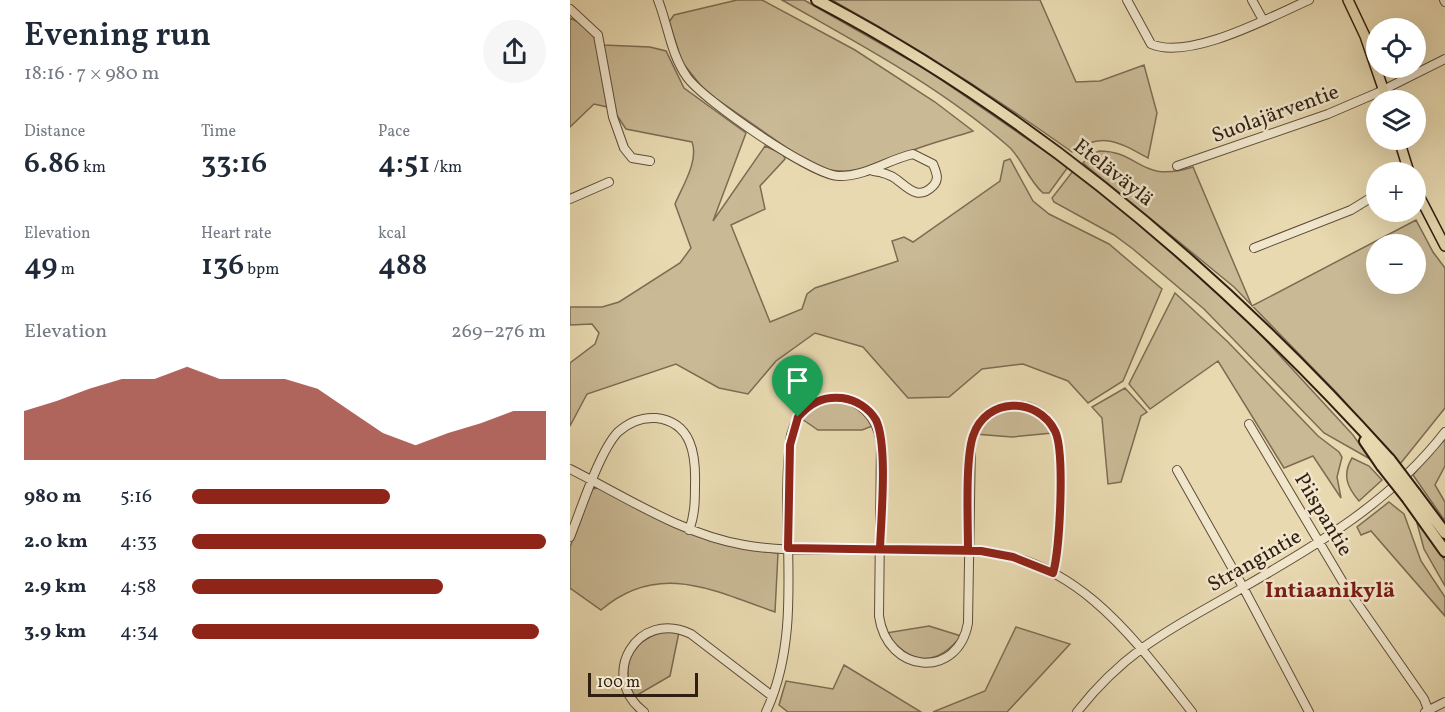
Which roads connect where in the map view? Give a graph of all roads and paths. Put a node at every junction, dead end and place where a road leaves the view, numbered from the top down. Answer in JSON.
{"nodes":[{"id":1,"x":657,"y":0,"type":"edge"},
{"id":2,"x":817,"y":0,"type":"edge"},
{"id":3,"x":1127,"y":0,"type":"edge"},
{"id":4,"x":1252,"y":0,"type":"edge"},
{"id":5,"x":1310,"y":0,"type":"edge"},
{"id":6,"x":1348,"y":0,"type":"edge"},
{"id":7,"x":570,"y":9,"type":"edge"},
{"id":8,"x":1263,"y":20,"type":"junction"},
{"id":9,"x":1445,"y":59,"type":"edge"},
{"id":10,"x":1384,"y":89,"type":"junction"},
{"id":11,"x":650,"y":160,"type":"dead end"},
{"id":12,"x":1177,"y":166,"type":"dead end"},
{"id":13,"x":873,"y":171,"type":"junction"},
{"id":14,"x":609,"y":182,"type":"dead end"},
{"id":15,"x":570,"y":199,"type":"edge"},
{"id":16,"x":1366,"y":201,"type":"edge"},
{"id":17,"x":1426,"y":208,"type":"edge"},
{"id":18,"x":1444,"y":241,"type":"edge"},
{"id":19,"x":1254,"y":248,"type":"dead end"},
{"id":20,"x":1249,"y":424,"type":"dead end"},
{"id":21,"x":1445,"y":432,"type":"edge"},
{"id":22,"x":570,"y":470,"type":"edge"},
{"id":23,"x":1177,"y":471,"type":"dead end"},
{"id":24,"x":592,"y":480,"type":"junction"},
{"id":25,"x":1411,"y":496,"type":"junction"},
{"id":26,"x":689,"y":530,"type":"junction"},
{"id":27,"x":1445,"y":533,"type":"edge"},
{"id":28,"x":570,"y":537,"type":"edge"},
{"id":29,"x":1320,"y":542,"type":"junction"},
{"id":30,"x":788,"y":548,"type":"junction"},
{"id":31,"x":880,"y":549,"type":"junction"},
{"id":32,"x":968,"y":550,"type":"junction"},
{"id":33,"x":1445,"y":551,"type":"edge"},
{"id":34,"x":1053,"y":573,"type":"junction"},
{"id":35,"x":1243,"y":587,"type":"junction"},
{"id":36,"x":1141,"y":646,"type":"junction"},
{"id":37,"x":772,"y":696,"type":"junction"},
{"id":38,"x":1445,"y":702,"type":"edge"},
{"id":39,"x":644,"y":712,"type":"edge"},
{"id":40,"x":766,"y":712,"type":"edge"},
{"id":41,"x":1077,"y":712,"type":"edge"},
{"id":42,"x":1192,"y":712,"type":"edge"},
{"id":43,"x":1309,"y":712,"type":"edge"},
{"id":44,"x":1428,"y":712,"type":"edge"}],
"edges":[{"from":1,"to":13,"type":"street"},
{"from":2,"to":25,"type":"highway","name":"Eteläväylä","bridge":true},
{"from":3,"to":8,"type":"street"},
{"from":4,"to":8,"type":"street"},
{"from":5,"to":8,"type":"street"},
{"from":6,"to":10,"type":"main road"},
{"from":7,"to":11,"type":"street"},
{"from":9,"to":10,"type":"street","name":"Suolajärventie"},
{"from":10,"to":12,"type":"street","name":"Suolajärventie"},
{"from":13,"to":13,"type":"street"},
{"from":14,"to":15,"type":"street"},
{"from":16,"to":19,"type":"street"},
{"from":17,"to":18,"type":"main road"},
{"from":20,"to":29,"type":"street","name":"Piispantie"},
{"from":21,"to":29,"type":"street","name":"Strangintie"},
{"from":22,"to":24,"type":"street"},
{"from":23,"to":35,"type":"street"},
{"from":24,"to":26,"type":"street"},
{"from":24,"to":26,"type":"street"},
{"from":24,"to":28,"type":"street"},
{"from":25,"to":27,"type":"highway","name":"Eteläväylä"},
{"from":25,"to":33,"type":"highway","name":"Eteläväylä"},
{"from":26,"to":30,"type":"street"},
{"from":29,"to":35,"type":"street","name":"Strangintie"},
{"from":29,"to":44,"type":"street","name":"Piispantie"},
{"from":30,"to":31,"type":"street"},
{"from":30,"to":31,"type":"street"},
{"from":30,"to":37,"type":"street"},
{"from":31,"to":32,"type":"street"},
{"from":31,"to":32,"type":"street"},
{"from":32,"to":34,"type":"street"},
{"from":32,"to":34,"type":"street"},
{"from":34,"to":36,"type":"street"},
{"from":35,"to":36,"type":"street","name":"Strangintie"},
{"from":35,"to":43,"type":"street"},
{"from":36,"to":41,"type":"street","name":"Strangintie"},
{"from":36,"to":42,"type":"street"},
{"from":37,"to":39,"type":"street"},
{"from":37,"to":40,"type":"street"},
{"from":38,"to":44,"type":"street"}]}
